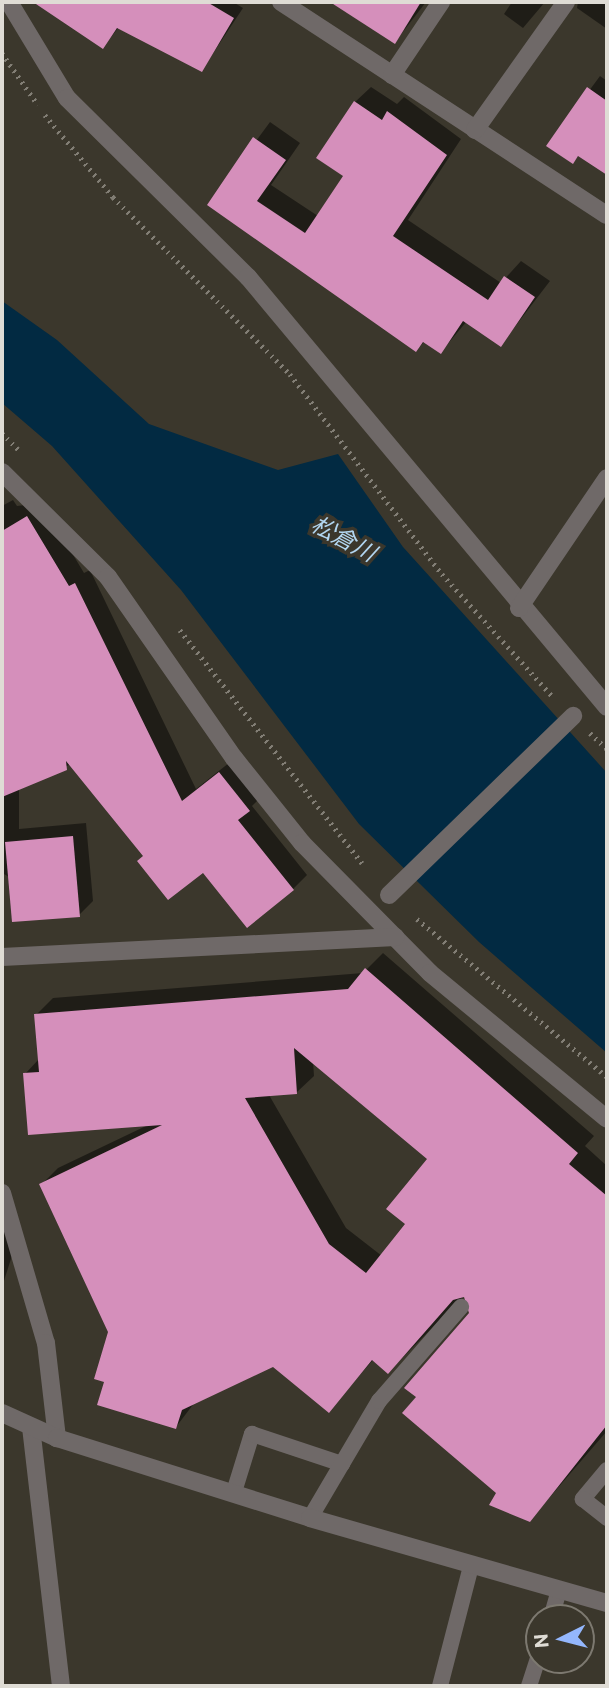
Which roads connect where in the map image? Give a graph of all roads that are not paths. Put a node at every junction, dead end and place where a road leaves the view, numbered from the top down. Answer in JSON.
{"nodes":[{"id":1,"x":9,"y":2,"type":"edge"},
{"id":2,"x":281,"y":2,"type":"edge"},
{"id":3,"x":442,"y":2,"type":"edge"},
{"id":4,"x":566,"y":2,"type":"edge"},
{"id":5,"x":392,"y":75,"type":"junction"},
{"id":6,"x":475,"y":130,"type":"junction"},
{"id":7,"x":607,"y":215,"type":"edge"},
{"id":8,"x":2,"y":472,"type":"edge"},
{"id":9,"x":607,"y":478,"type":"edge"},
{"id":10,"x":519,"y":608,"type":"junction"},
{"id":11,"x":607,"y":707,"type":"edge"},
{"id":12,"x":571,"y":718,"type":"road end"},
{"id":13,"x":393,"y":891,"type":"road end"},
{"id":14,"x":395,"y":937,"type":"junction"},
{"id":15,"x":2,"y":957,"type":"edge"},
{"id":16,"x":607,"y":1119,"type":"edge"},
{"id":17,"x":2,"y":1193,"type":"edge"},
{"id":18,"x":461,"y":1307,"type":"dead end"},
{"id":19,"x":2,"y":1413,"type":"edge"},
{"id":20,"x":31,"y":1427,"type":"junction"},
{"id":21,"x":57,"y":1438,"type":"junction"},
{"id":22,"x":342,"y":1464,"type":"junction"},
{"id":23,"x":607,"y":1470,"type":"edge"},
{"id":24,"x":234,"y":1492,"type":"junction"},
{"id":25,"x":310,"y":1518,"type":"junction"},
{"id":26,"x":607,"y":1518,"type":"edge"},
{"id":27,"x":471,"y":1566,"type":"junction"},
{"id":28,"x":558,"y":1594,"type":"junction"},
{"id":29,"x":607,"y":1603,"type":"edge"},
{"id":30,"x":555,"y":1604,"type":"edge"},
{"id":31,"x":61,"y":1686,"type":"edge"},
{"id":32,"x":440,"y":1686,"type":"edge"}],
"edges":[{"from":1,"to":10,"type":"street"},
{"from":2,"to":5,"type":"street"},
{"from":3,"to":5,"type":"street"},
{"from":4,"to":6,"type":"street"},
{"from":5,"to":6,"type":"street"},
{"from":6,"to":7,"type":"street"},
{"from":8,"to":14,"type":"street"},
{"from":9,"to":10,"type":"street"},
{"from":10,"to":11,"type":"street"},
{"from":12,"to":13,"type":"street"},
{"from":14,"to":15,"type":"street"},
{"from":14,"to":16,"type":"street"},
{"from":17,"to":21,"type":"street"},
{"from":18,"to":22,"type":"lane"},
{"from":19,"to":20,"type":"street"},
{"from":20,"to":21,"type":"street"},
{"from":20,"to":31,"type":"street"},
{"from":21,"to":24,"type":"street"},
{"from":22,"to":24,"type":"lane"},
{"from":22,"to":25,"type":"lane"},
{"from":23,"to":26,"type":"lane"},
{"from":24,"to":25,"type":"street"},
{"from":25,"to":27,"type":"street"},
{"from":27,"to":28,"type":"street"},
{"from":27,"to":32,"type":"lane"},
{"from":28,"to":29,"type":"street"},
{"from":28,"to":30,"type":"lane"}]}
